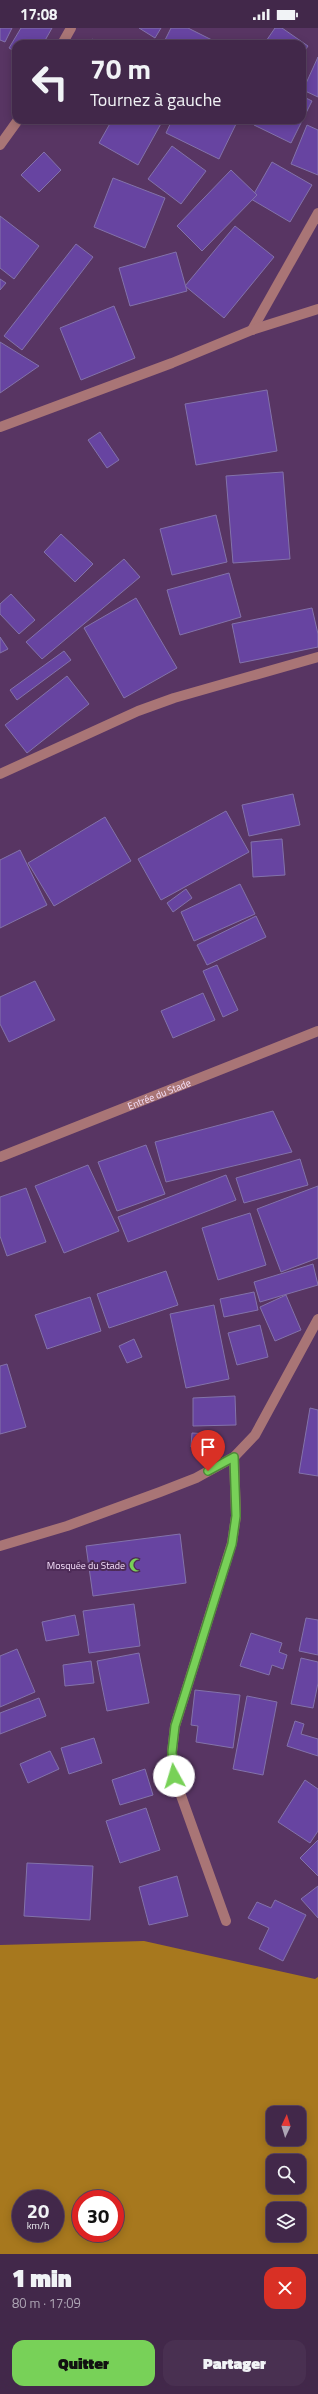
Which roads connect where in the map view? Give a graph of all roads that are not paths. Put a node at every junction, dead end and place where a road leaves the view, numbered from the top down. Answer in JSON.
{"nodes":[{"id":1,"x":71,"y":28,"type":"edge"},
{"id":2,"x":64,"y":40,"type":"edge"},
{"id":3,"x":15,"y":124,"type":"edge"},
{"id":4,"x":0,"y":145,"type":"edge"},
{"id":5,"x":318,"y":213,"type":"edge"},
{"id":6,"x":318,"y":309,"type":"edge"},
{"id":7,"x":252,"y":330,"type":"junction"},
{"id":8,"x":0,"y":427,"type":"edge"},
{"id":9,"x":318,"y":657,"type":"edge"},
{"id":10,"x":0,"y":774,"type":"edge"},
{"id":11,"x":318,"y":1031,"type":"edge"},
{"id":12,"x":0,"y":1157,"type":"edge"},
{"id":13,"x":318,"y":1319,"type":"edge"},
{"id":14,"x":234,"y":1457,"type":"junction"},
{"id":15,"x":0,"y":1546,"type":"edge"},
{"id":16,"x":226,"y":1921,"type":"dead end"}],
"edges":[{"from":1,"to":2,"type":"street"},
{"from":3,"to":4,"type":"street"},
{"from":5,"to":7,"type":"street"},
{"from":6,"to":7,"type":"street"},
{"from":7,"to":8,"type":"street"},
{"from":9,"to":10,"type":"street"},
{"from":11,"to":12,"type":"street","name":"Entrée du Stade"},
{"from":13,"to":14,"type":"street"},
{"from":14,"to":15,"type":"street"},
{"from":14,"to":16,"type":"street"}]}
